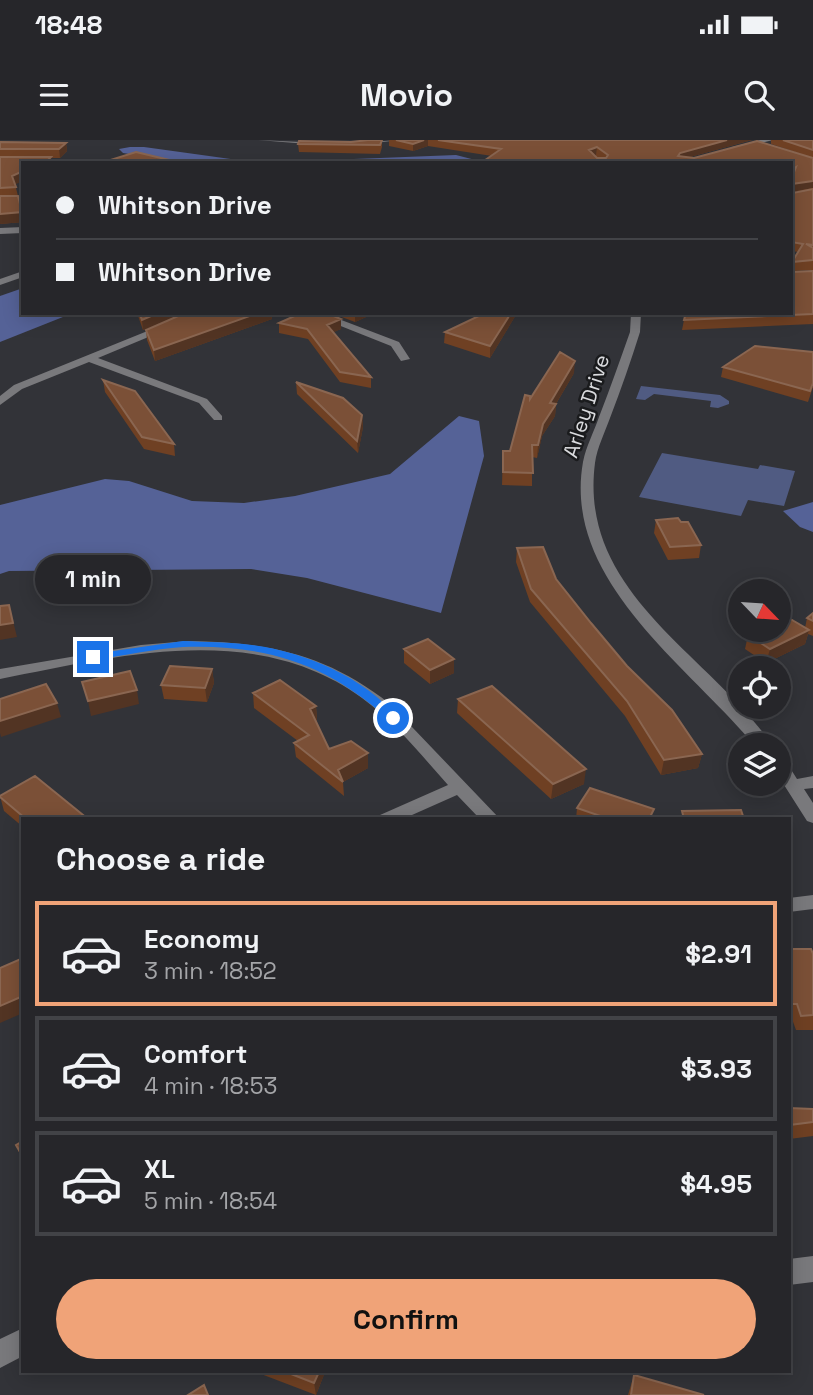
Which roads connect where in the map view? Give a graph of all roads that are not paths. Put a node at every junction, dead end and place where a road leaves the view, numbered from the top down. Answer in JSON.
{"nodes":[{"id":1,"x":261,"y":140,"type":"edge"},
{"id":2,"x":396,"y":140,"type":"edge"},
{"id":3,"x":741,"y":140,"type":"edge"},
{"id":4,"x":771,"y":140,"type":"edge"},
{"id":5,"x":353,"y":143,"type":"edge"},
{"id":6,"x":331,"y":144,"type":"edge"},
{"id":7,"x":754,"y":144,"type":"junction"},
{"id":8,"x":775,"y":149,"type":"edge"},
{"id":9,"x":722,"y":151,"type":"edge"},
{"id":10,"x":0,"y":161,"type":"edge"},
{"id":11,"x":21,"y":162,"type":"edge"},
{"id":12,"x":0,"y":201,"type":"edge"},
{"id":13,"x":21,"y":201,"type":"edge"},
{"id":14,"x":21,"y":230,"type":"edge"},
{"id":15,"x":0,"y":231,"type":"edge"},
{"id":16,"x":21,"y":275,"type":"edge"},
{"id":17,"x":0,"y":282,"type":"edge"},
{"id":18,"x":196,"y":315,"type":"edge"},
{"id":19,"x":318,"y":315,"type":"edge"},
{"id":20,"x":636,"y":315,"type":"edge"},
{"id":21,"x":90,"y":359,"type":"junction"},
{"id":22,"x":405,"y":359,"type":"dead end"},
{"id":23,"x":0,"y":402,"type":"edge"},
{"id":24,"x":218,"y":418,"type":"dead end"},
{"id":25,"x":0,"y":674,"type":"edge"},
{"id":26,"x":754,"y":733,"type":"edge"},
{"id":27,"x":791,"y":781,"type":"edge"},
{"id":28,"x":813,"y":782,"type":"edge"},
{"id":29,"x":794,"y":785,"type":"junction"},
{"id":30,"x":458,"y":788,"type":"junction"},
{"id":31,"x":391,"y":817,"type":"edge"},
{"id":32,"x":489,"y":817,"type":"edge"},
{"id":33,"x":813,"y":817,"type":"edge"},
{"id":34,"x":813,"y":902,"type":"edge"},
{"id":35,"x":791,"y":905,"type":"edge"},
{"id":36,"x":813,"y":1269,"type":"edge"},
{"id":37,"x":791,"y":1272,"type":"edge"},
{"id":38,"x":21,"y":1342,"type":"edge"},
{"id":39,"x":0,"y":1354,"type":"edge"}],
"edges":[{"from":1,"to":6,"type":"street"},
{"from":2,"to":5,"type":"street"},
{"from":3,"to":7,"type":"street"},
{"from":4,"to":7,"type":"street"},
{"from":7,"to":8,"type":"street"},
{"from":7,"to":9,"type":"street"},
{"from":10,"to":11,"type":"street"},
{"from":12,"to":13,"type":"street"},
{"from":14,"to":15,"type":"street"},
{"from":16,"to":17,"type":"street"},
{"from":18,"to":21,"type":"street"},
{"from":19,"to":22,"type":"street"},
{"from":20,"to":26,"type":"street","name":"Arley Drive"},
{"from":21,"to":23,"type":"street"},
{"from":21,"to":24,"type":"street"},
{"from":25,"to":30,"type":"street"},
{"from":27,"to":29,"type":"street"},
{"from":28,"to":29,"type":"street"},
{"from":29,"to":33,"type":"street"},
{"from":30,"to":31,"type":"street"},
{"from":30,"to":32,"type":"street"},
{"from":34,"to":35,"type":"street"},
{"from":36,"to":37,"type":"street"},
{"from":38,"to":39,"type":"street"}]}
